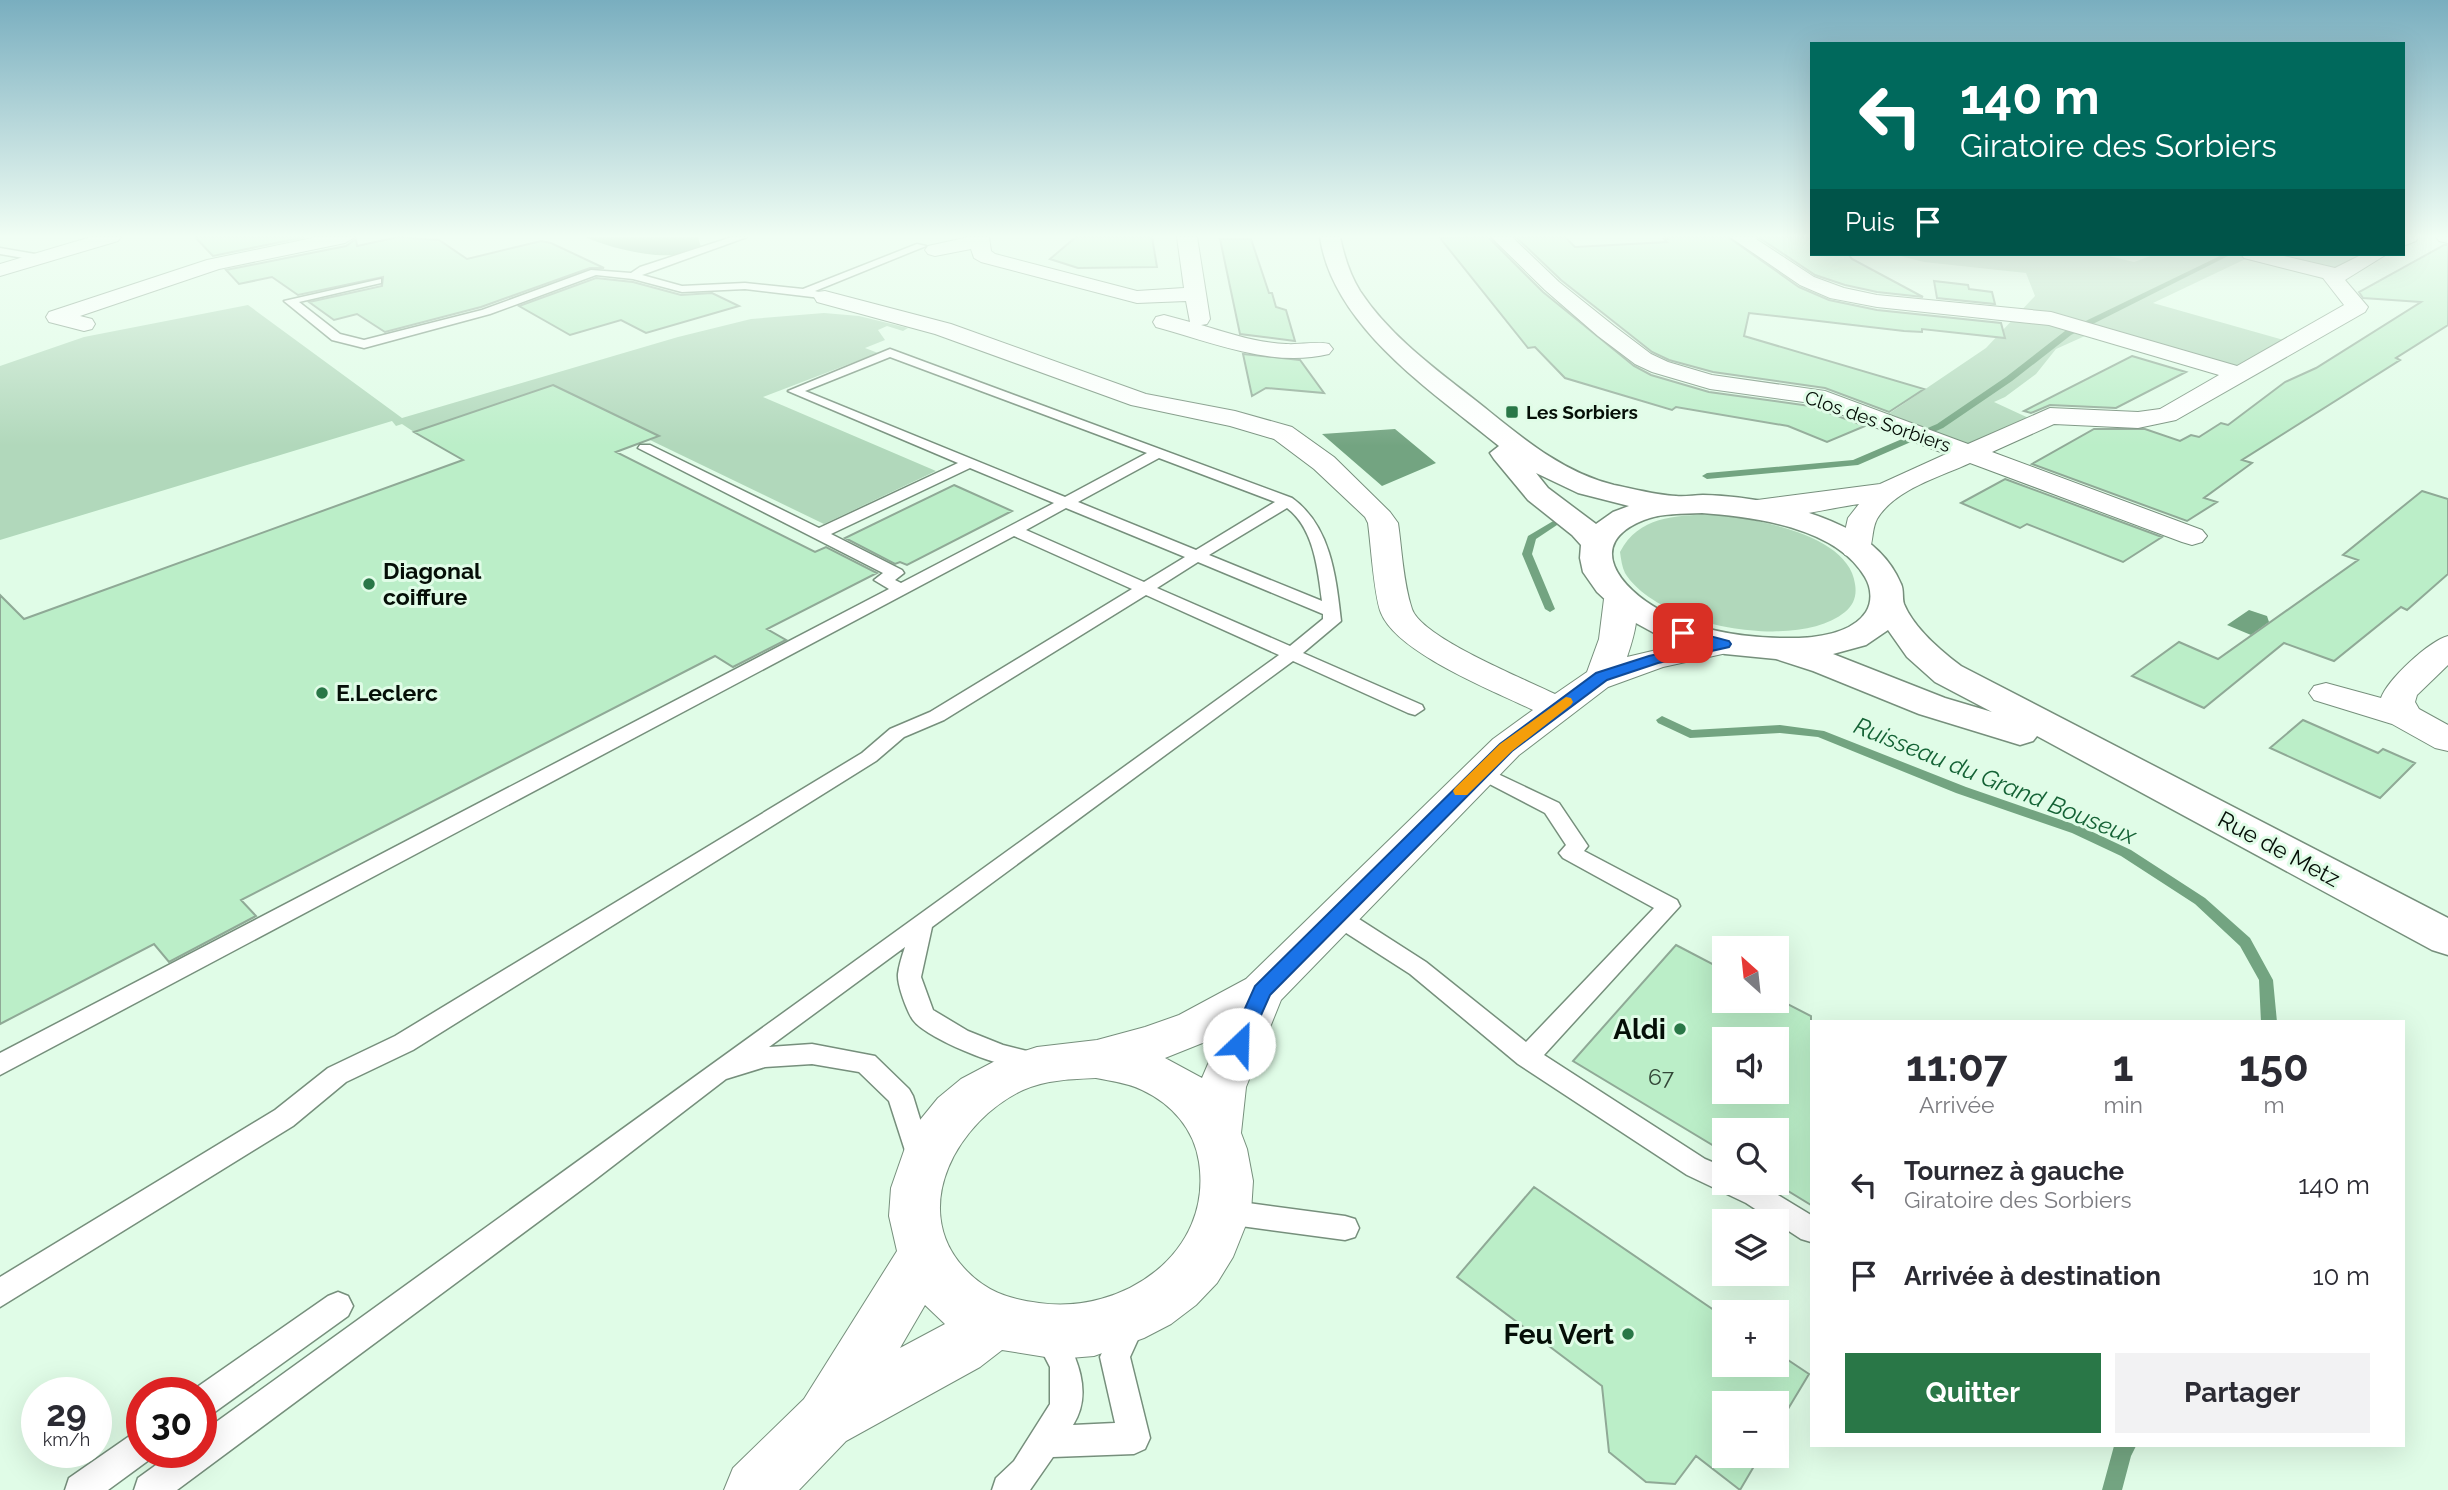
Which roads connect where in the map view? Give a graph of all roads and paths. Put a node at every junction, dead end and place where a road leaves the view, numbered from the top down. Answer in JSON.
{"nodes":[{"id":1,"x":88,"y":307,"type":"edge"},
{"id":2,"x":297,"y":307,"type":"edge"},
{"id":3,"x":501,"y":307,"type":"edge"},
{"id":4,"x":860,"y":307,"type":"edge"},
{"id":5,"x":1197,"y":307,"type":"edge"},
{"id":6,"x":1360,"y":307,"type":"edge"},
{"id":7,"x":1576,"y":307,"type":"edge"},
{"id":8,"x":1925,"y":307,"type":"edge"},
{"id":9,"x":2357,"y":307,"type":"edge"},
{"id":10,"x":1164,"y":322,"type":"dead end"},
{"id":11,"x":84,"y":324,"type":"dead end"},
{"id":12,"x":1195,"y":330,"type":"junction"},
{"id":13,"x":1321,"y":349,"type":"dead end"},
{"id":14,"x":2240,"y":374,"type":"junction"},
{"id":15,"x":1477,"y":414,"type":"junction"},
{"id":16,"x":645,"y":448,"type":"dead end"},
{"id":17,"x":1969,"y":452,"type":"junction"},
{"id":18,"x":1158,"y":453,"type":"junction"},
{"id":19,"x":970,"y":463,"type":"junction"},
{"id":20,"x":1887,"y":491,"type":"junction"},
{"id":21,"x":1287,"y":501,"type":"junction"},
{"id":22,"x":1066,"y":502,"type":"junction"},
{"id":23,"x":1678,"y":505,"type":"junction"},
{"id":24,"x":1752,"y":508,"type":"junction"},
{"id":25,"x":1014,"y":530,"type":"junction"},
{"id":26,"x":819,"y":534,"type":"junction"},
{"id":27,"x":2192,"y":536,"type":"dead end"},
{"id":28,"x":1597,"y":544,"type":"junction"},
{"id":29,"x":1856,"y":549,"type":"junction"},
{"id":30,"x":1195,"y":556,"type":"junction"},
{"id":31,"x":1144,"y":587,"type":"junction"},
{"id":32,"x":901,"y":589,"type":"junction"},
{"id":33,"x":1620,"y":599,"type":"junction"},
{"id":34,"x":1887,"y":604,"type":"junction"},
{"id":35,"x":1331,"y":611,"type":"junction"},
{"id":36,"x":1724,"y":644,"type":"junction"},
{"id":37,"x":2448,"y":646,"type":"edge"},
{"id":38,"x":1778,"y":649,"type":"junction"},
{"id":39,"x":1291,"y":654,"type":"junction"},
{"id":40,"x":1602,"y":676,"type":"junction"},
{"id":41,"x":2326,"y":693,"type":"dead end"},
{"id":42,"x":1557,"y":708,"type":"junction"},
{"id":43,"x":1415,"y":709,"type":"dead end"},
{"id":44,"x":2405,"y":716,"type":"junction"},
{"id":45,"x":2448,"y":740,"type":"edge"},
{"id":46,"x":2110,"y":760,"type":"junction"},
{"id":47,"x":1481,"y":772,"type":"junction"},
{"id":48,"x":1337,"y":916,"type":"junction"},
{"id":49,"x":922,"y":922,"type":"junction"},
{"id":50,"x":2448,"y":938,"type":"edge"},
{"id":51,"x":1262,"y":991,"type":"junction"},
{"id":52,"x":1527,"y":1057,"type":"junction"},
{"id":53,"x":1096,"y":1059,"type":"junction"},
{"id":54,"x":1042,"y":1064,"type":"junction"},
{"id":55,"x":0,"y":1065,"type":"edge"},
{"id":56,"x":718,"y":1071,"type":"junction"},
{"id":57,"x":1216,"y":1132,"type":"junction"},
{"id":58,"x":921,"y":1166,"type":"junction"},
{"id":59,"x":1712,"y":1174,"type":"edge"},
{"id":60,"x":1756,"y":1195,"type":"edge"},
{"id":61,"x":1226,"y":1212,"type":"junction"},
{"id":62,"x":1345,"y":1228,"type":"dead end"},
{"id":63,"x":1810,"y":1229,"type":"edge"},
{"id":64,"x":924,"y":1256,"type":"junction"},
{"id":65,"x":0,"y":1293,"type":"edge"},
{"id":66,"x":338,"y":1306,"type":"dead end"},
{"id":67,"x":1133,"y":1316,"type":"junction"},
{"id":68,"x":1021,"y":1327,"type":"junction"},
{"id":69,"x":217,"y":1392,"type":"edge"},
{"id":70,"x":825,"y":1420,"type":"junction"},
{"id":71,"x":1044,"y":1442,"type":"junction"},
{"id":72,"x":126,"y":1457,"type":"edge"},
{"id":73,"x":80,"y":1490,"type":"edge"},
{"id":74,"x":150,"y":1490,"type":"edge"},
{"id":75,"x":755,"y":1490,"type":"edge"},
{"id":76,"x":1008,"y":1490,"type":"edge"}],
"edges":[{"from":1,"to":11,"type":"street"},
{"from":2,"to":3,"type":"lane"},
{"from":4,"to":42,"type":"street"},
{"from":5,"to":12,"type":"street"},
{"from":6,"to":15,"type":"main road"},
{"from":7,"to":17,"type":"street","name":"Clos des Sorbiers"},
{"from":8,"to":14,"type":"street"},
{"from":9,"to":14,"type":"street","name":"Clos des Sorbiers"},
{"from":10,"to":12,"type":"street"},
{"from":12,"to":13,"type":"street"},
{"from":14,"to":17,"type":"street","name":"Clos des Sorbiers"},
{"from":15,"to":23,"type":"main road"},
{"from":15,"to":28,"type":"main road"},
{"from":16,"to":26,"type":"lane"},
{"from":17,"to":20,"type":"street","name":"Clos des Sorbiers"},
{"from":17,"to":27,"type":"street","name":"Clos des Sorbiers"},
{"from":18,"to":19,"type":"lane"},
{"from":18,"to":21,"type":"lane"},
{"from":18,"to":22,"type":"lane"},
{"from":19,"to":22,"type":"lane"},
{"from":19,"to":26,"type":"lane"},
{"from":20,"to":24,"type":"street","name":"Clos des Sorbiers"},
{"from":20,"to":29,"type":"street","name":"Clos des Sorbiers"},
{"from":21,"to":30,"type":"lane"},
{"from":21,"to":35,"type":"lane"},
{"from":22,"to":25,"type":"lane"},
{"from":22,"to":30,"type":"lane"},
{"from":23,"to":24,"type":"main road","name":"Rue de Metz"},
{"from":23,"to":28,"type":"main road"},
{"from":24,"to":29,"type":"main road","name":"Rue de Metz"},
{"from":25,"to":31,"type":"lane"},
{"from":25,"to":32,"type":"lane"},
{"from":26,"to":32,"type":"lane"},
{"from":28,"to":33,"type":"main road"},
{"from":29,"to":34,"type":"main road","name":"Rue de Metz"},
{"from":30,"to":31,"type":"lane"},
{"from":30,"to":35,"type":"lane"},
{"from":31,"to":39,"type":"lane"},
{"from":31,"to":65,"type":"lane"},
{"from":32,"to":55,"type":"lane"},
{"from":33,"to":36,"type":"main road"},
{"from":33,"to":40,"type":"street"},
{"from":34,"to":38,"type":"main road"},
{"from":34,"to":46,"type":"main road","name":"Rue de Metz"},
{"from":35,"to":39,"type":"lane"},
{"from":36,"to":38,"type":"main road"},
{"from":36,"to":40,"type":"street"},
{"from":37,"to":44,"type":"street"},
{"from":38,"to":46,"type":"main road","name":"Rue de Metz"},
{"from":39,"to":43,"type":"lane"},
{"from":39,"to":49,"type":"lane"},
{"from":40,"to":42,"type":"street"},
{"from":41,"to":44,"type":"street"},
{"from":42,"to":47,"type":"street"},
{"from":44,"to":45,"type":"street"},
{"from":46,"to":50,"type":"main road","name":"Rue de Metz"},
{"from":47,"to":48,"type":"street"},
{"from":47,"to":52,"type":"lane"},
{"from":48,"to":51,"type":"street"},
{"from":48,"to":52,"type":"lane"},
{"from":49,"to":54,"type":"lane"},
{"from":49,"to":56,"type":"lane"},
{"from":51,"to":53,"type":"street"},
{"from":51,"to":57,"type":"street"},
{"from":52,"to":59,"type":"lane"},
{"from":53,"to":54,"type":"street"},
{"from":53,"to":57,"type":"street"},
{"from":54,"to":58,"type":"street"},
{"from":56,"to":58,"type":"lane"},
{"from":56,"to":74,"type":"lane"},
{"from":57,"to":61,"type":"street"},
{"from":58,"to":64,"type":"street"},
{"from":60,"to":63,"type":"lane"},
{"from":61,"to":62,"type":"lane"},
{"from":61,"to":67,"type":"street"},
{"from":64,"to":68,"type":"street"},
{"from":64,"to":70,"type":"street"},
{"from":66,"to":69,"type":"lane"},
{"from":67,"to":68,"type":"street"},
{"from":67,"to":71,"type":"lane"},
{"from":68,"to":70,"type":"street"},
{"from":68,"to":71,"type":"lane"},
{"from":70,"to":75,"type":"street"},
{"from":71,"to":76,"type":"lane"},
{"from":72,"to":73,"type":"lane"}]}
